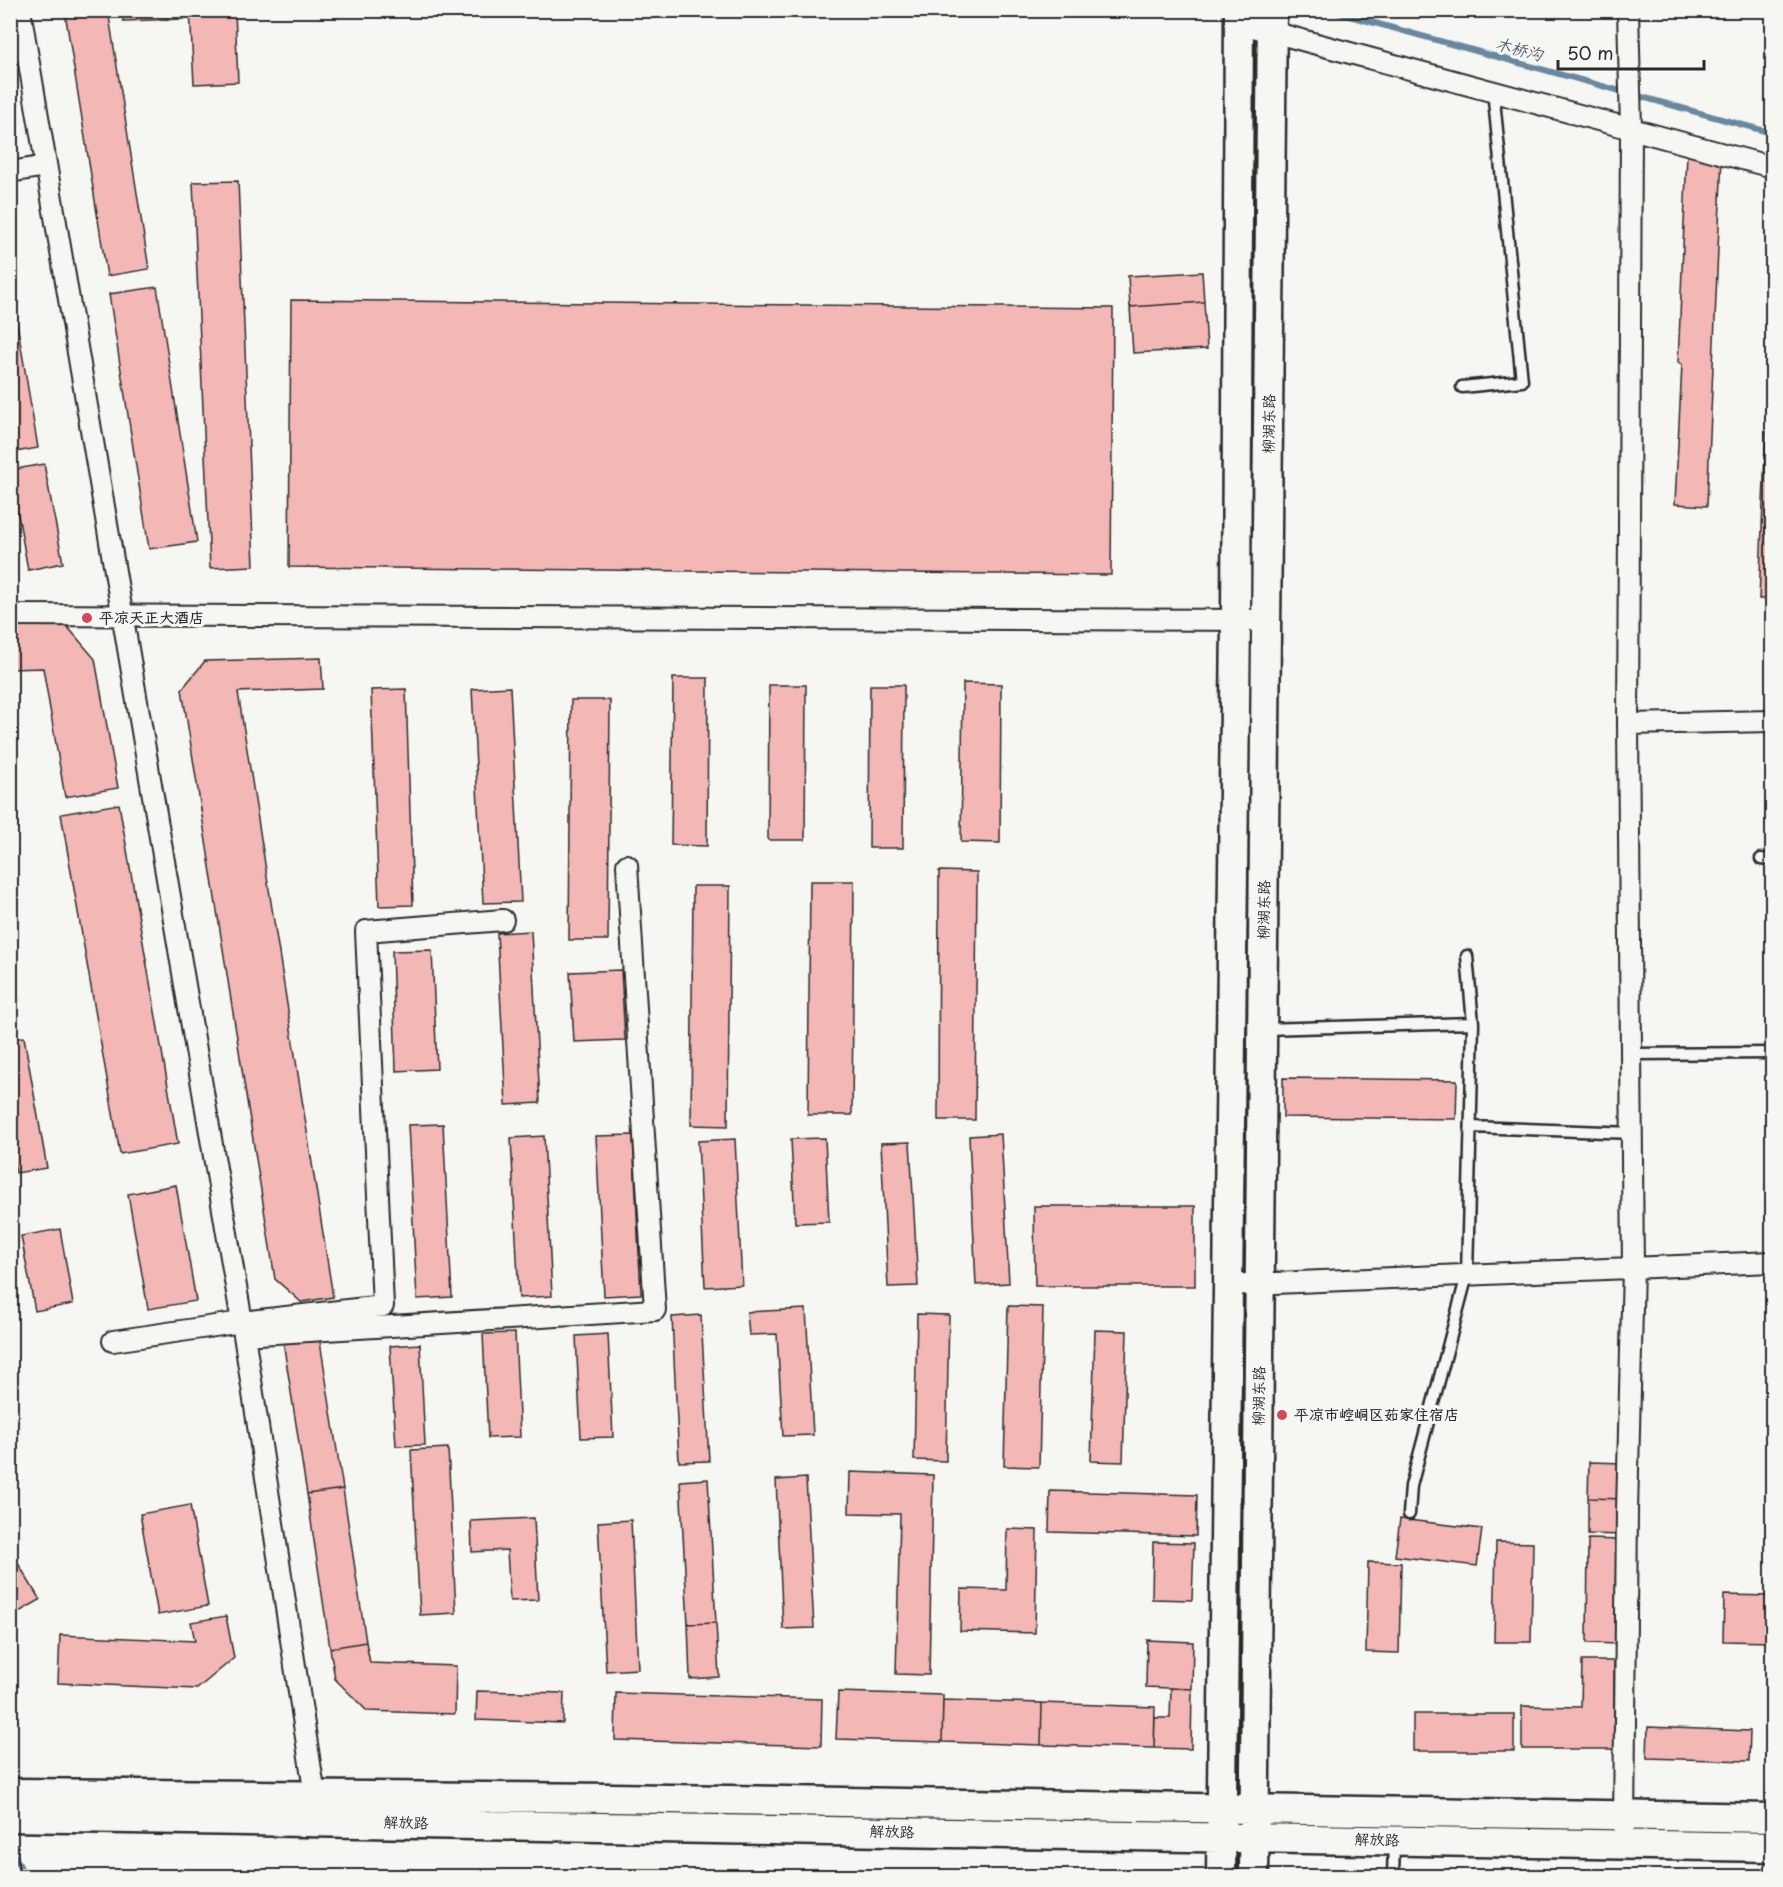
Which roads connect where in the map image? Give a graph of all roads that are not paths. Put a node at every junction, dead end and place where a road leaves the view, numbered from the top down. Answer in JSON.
{"nodes":[{"id":1,"x":20,"y":10,"type":"edge"},
{"id":2,"x":1628,"y":10,"type":"edge"},
{"id":3,"x":1239,"y":17,"type":"edge"},
{"id":4,"x":1272,"y":21,"type":"edge"},
{"id":5,"x":1492,"y":90,"type":"junction"},
{"id":6,"x":1631,"y":119,"type":"junction"},
{"id":7,"x":46,"y":166,"type":"junction"},
{"id":8,"x":1773,"y":167,"type":"edge"},
{"id":9,"x":10,"y":172,"type":"edge"},
{"id":10,"x":1462,"y":387,"type":"dead end"},
{"id":11,"x":10,"y":615,"type":"edge"},
{"id":12,"x":121,"y":615,"type":"junction"},
{"id":13,"x":1266,"y":620,"type":"junction"},
{"id":14,"x":1236,"y":621,"type":"junction"},
{"id":15,"x":1773,"y":721,"type":"edge"},
{"id":16,"x":1628,"y":724,"type":"junction"},
{"id":17,"x":1761,"y":859,"type":"dead end"},
{"id":18,"x":1773,"y":860,"type":"edge"},
{"id":19,"x":627,"y":865,"type":"dead end"},
{"id":20,"x":503,"y":920,"type":"dead end"},
{"id":21,"x":1467,"y":956,"type":"dead end"},
{"id":22,"x":1473,"y":1023,"type":"junction"},
{"id":23,"x":1263,"y":1029,"type":"junction"},
{"id":24,"x":1773,"y":1053,"type":"edge"},
{"id":25,"x":1632,"y":1054,"type":"junction"},
{"id":26,"x":1471,"y":1127,"type":"junction"},
{"id":27,"x":1632,"y":1133,"type":"junction"},
{"id":28,"x":1773,"y":1262,"type":"edge"},
{"id":29,"x":1633,"y":1268,"type":"junction"},
{"id":30,"x":1467,"y":1275,"type":"junction"},
{"id":31,"x":1228,"y":1286,"type":"junction"},
{"id":32,"x":1260,"y":1286,"type":"junction"},
{"id":33,"x":243,"y":1328,"type":"junction"},
{"id":34,"x":113,"y":1341,"type":"dead end"},
{"id":35,"x":1409,"y":1514,"type":"dead end"},
{"id":36,"x":10,"y":1793,"type":"edge"},
{"id":37,"x":315,"y":1796,"type":"junction"},
{"id":38,"x":10,"y":1817,"type":"edge"},
{"id":39,"x":1773,"y":1818,"type":"edge"},
{"id":40,"x":1222,"y":1823,"type":"junction"},
{"id":41,"x":1255,"y":1824,"type":"junction"},
{"id":42,"x":1624,"y":1830,"type":"junction"},
{"id":43,"x":1394,"y":1840,"type":"junction"},
{"id":44,"x":1773,"y":1847,"type":"edge"},
{"id":45,"x":1221,"y":1876,"type":"edge"},
{"id":46,"x":1254,"y":1876,"type":"edge"},
{"id":47,"x":1393,"y":1876,"type":"edge"}],
"edges":[{"from":1,"to":7,"type":"street"},
{"from":2,"to":6,"type":"street"},
{"from":3,"to":4,"type":"street"},
{"from":3,"to":14,"type":"main road","name":"柳湖东路"},
{"from":4,"to":5,"type":"street"},
{"from":4,"to":13,"type":"main road","name":"柳湖东路"},
{"from":5,"to":6,"type":"street"},
{"from":5,"to":10,"type":"lane"},
{"from":6,"to":8,"type":"street"},
{"from":6,"to":16,"type":"street"},
{"from":7,"to":9,"type":"street"},
{"from":7,"to":12,"type":"street"},
{"from":11,"to":12,"type":"street"},
{"from":12,"to":14,"type":"street"},
{"from":12,"to":33,"type":"street"},
{"from":13,"to":14,"type":"street"},
{"from":13,"to":23,"type":"main road","name":"柳湖东路"},
{"from":14,"to":31,"type":"main road","name":"柳湖东路"},
{"from":15,"to":16,"type":"street"},
{"from":16,"to":25,"type":"street"},
{"from":17,"to":18,"type":"lane"},
{"from":19,"to":33,"type":"street"},
{"from":20,"to":33,"type":"street"},
{"from":21,"to":22,"type":"lane"},
{"from":22,"to":23,"type":"lane"},
{"from":22,"to":26,"type":"lane"},
{"from":23,"to":32,"type":"main road","name":"柳湖东路"},
{"from":24,"to":25,"type":"lane"},
{"from":25,"to":27,"type":"street"},
{"from":26,"to":27,"type":"lane"},
{"from":26,"to":30,"type":"lane"},
{"from":27,"to":29,"type":"street"},
{"from":28,"to":29,"type":"street"},
{"from":29,"to":30,"type":"street"},
{"from":29,"to":42,"type":"street"},
{"from":30,"to":32,"type":"street"},
{"from":30,"to":35,"type":"lane"},
{"from":31,"to":32,"type":"street"},
{"from":31,"to":40,"type":"main road","name":"柳湖东路"},
{"from":32,"to":41,"type":"main road","name":"柳湖东路"},
{"from":33,"to":34,"type":"street"},
{"from":33,"to":37,"type":"street"},
{"from":36,"to":37,"type":"main road","name":"解放路"},
{"from":37,"to":40,"type":"main road","name":"解放路"},
{"from":38,"to":40,"type":"main road","name":"解放路"},
{"from":39,"to":42,"type":"main road","name":"解放路"},
{"from":40,"to":41,"type":"main road","name":"解放路"},
{"from":40,"to":45,"type":"main road","name":"柳湖东路"},
{"from":41,"to":42,"type":"main road","name":"解放路"},
{"from":41,"to":43,"type":"main road","name":"解放路"},
{"from":41,"to":46,"type":"main road","name":"柳湖东路"},
{"from":42,"to":43,"type":"main road","name":"解放路"},
{"from":42,"to":44,"type":"main road","name":"解放路"},
{"from":43,"to":47,"type":"lane"}]}
